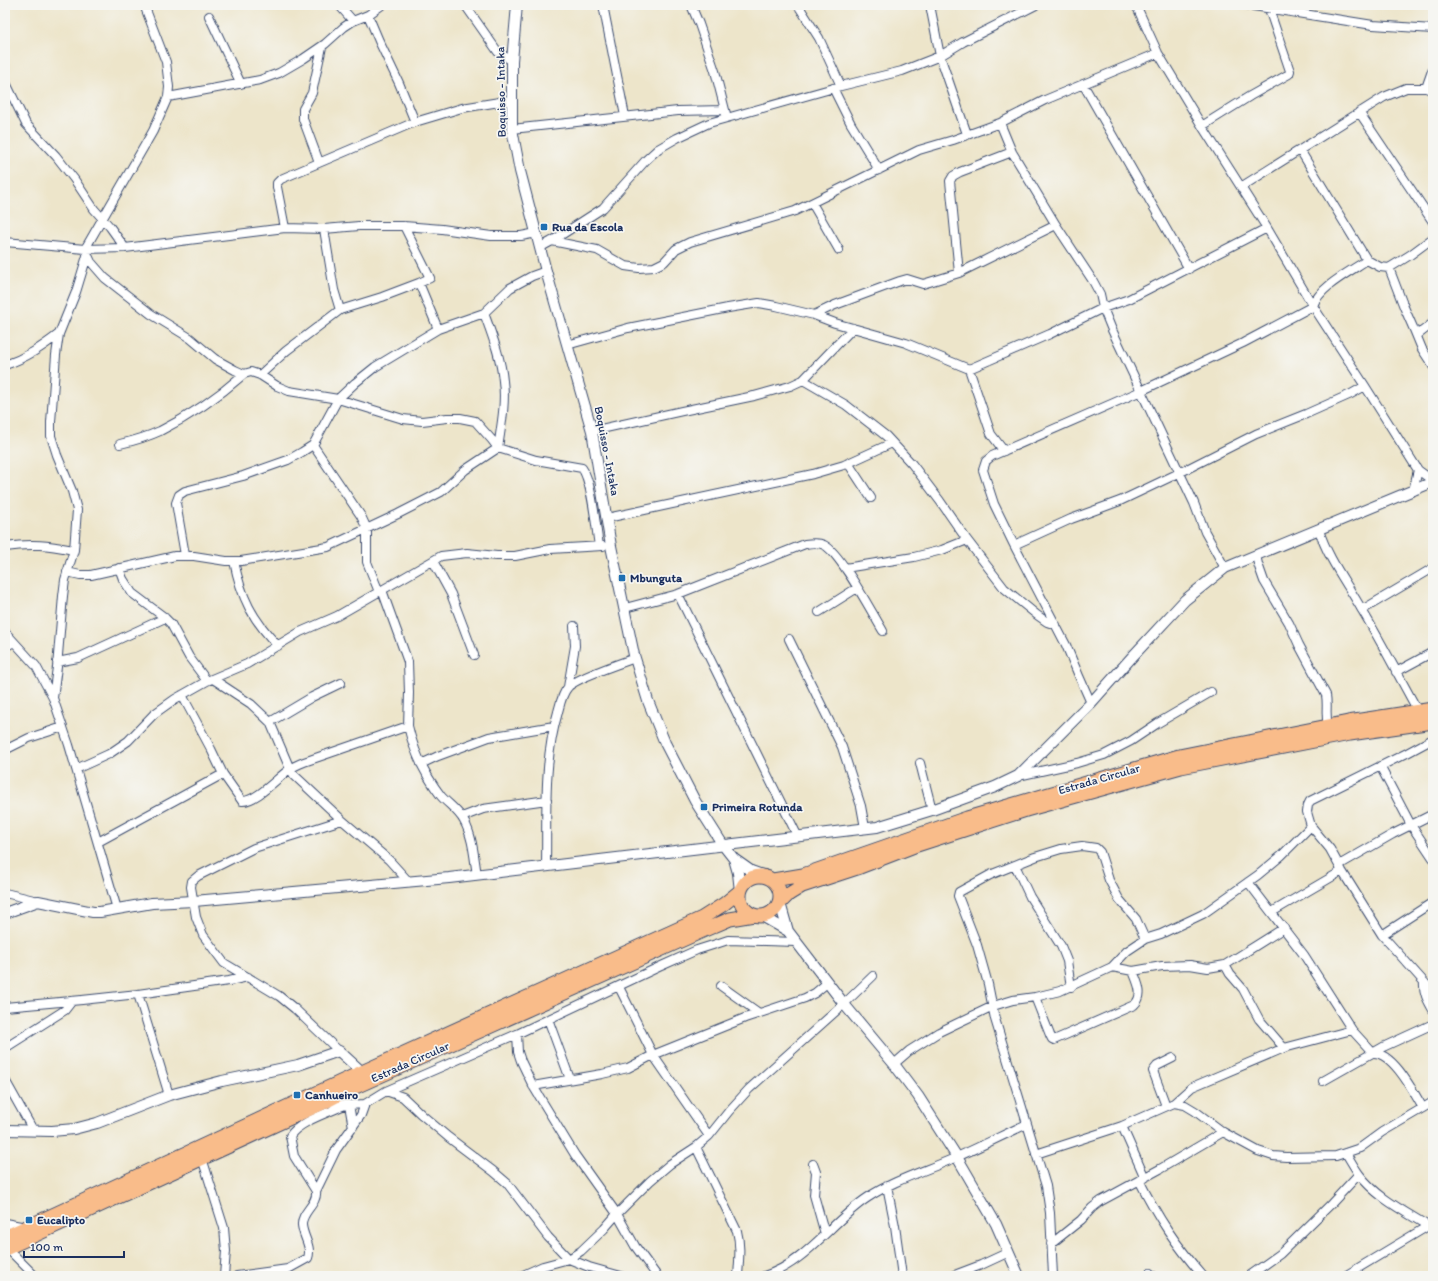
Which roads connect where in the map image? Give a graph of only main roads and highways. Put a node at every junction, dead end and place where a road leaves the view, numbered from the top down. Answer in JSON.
{"nodes":[{"id":1,"x":1433,"y":709,"type":"edge"},
{"id":2,"x":1433,"y":722,"type":"edge"},
{"id":3,"x":771,"y":879,"type":"junction"},
{"id":4,"x":740,"y":891,"type":"junction"},
{"id":5,"x":780,"y":903,"type":"junction"},
{"id":6,"x":758,"y":916,"type":"junction"},
{"id":7,"x":6,"y":1245,"type":"edge"}],
"edges":[{"from":1,"to":3,"type":"main road","name":"Estrada Circular"},
{"from":2,"to":5,"type":"main road","name":"Estrada Circular"},
{"from":3,"to":4,"type":"main road"},
{"from":3,"to":5,"type":"main road"},
{"from":4,"to":6,"type":"main road"},
{"from":4,"to":7,"type":"main road","name":"Estrada Circular"},
{"from":5,"to":6,"type":"main road"},
{"from":6,"to":7,"type":"main road","name":"Estrada Circular"}]}
